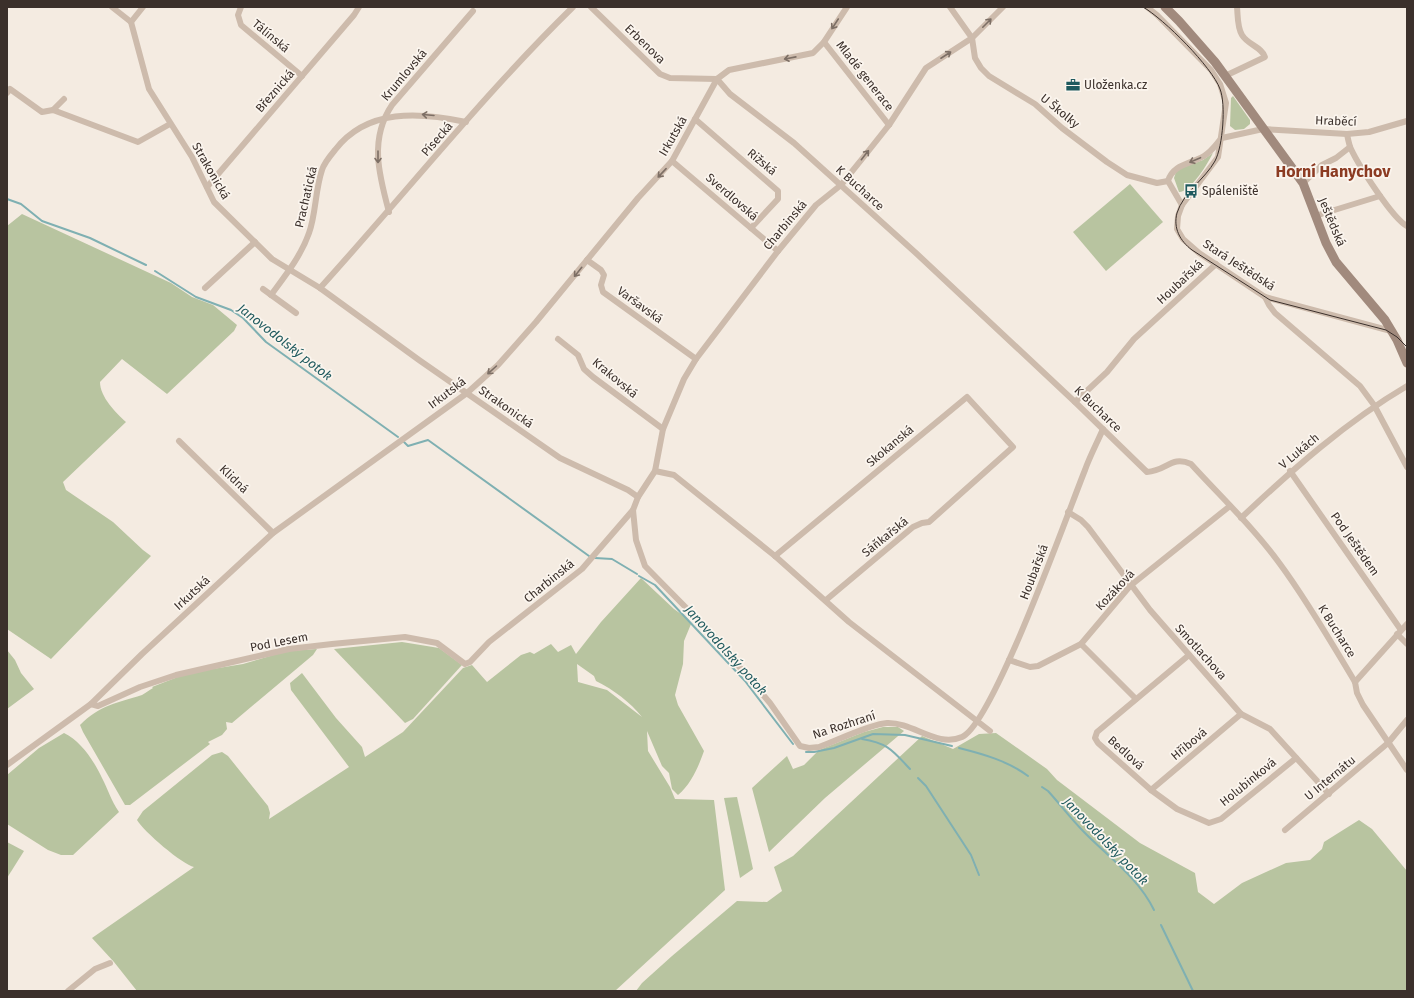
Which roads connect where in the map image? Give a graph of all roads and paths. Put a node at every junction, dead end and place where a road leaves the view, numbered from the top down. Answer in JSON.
{"nodes":[{"id":1,"x":112,"y":7,"type":"edge"},
{"id":2,"x":143,"y":7,"type":"edge"},
{"id":3,"x":241,"y":7,"type":"edge"},
{"id":4,"x":359,"y":7,"type":"edge"},
{"id":5,"x":574,"y":7,"type":"edge"},
{"id":6,"x":591,"y":7,"type":"edge"},
{"id":7,"x":847,"y":7,"type":"edge"},
{"id":8,"x":950,"y":7,"type":"edge"},
{"id":9,"x":1003,"y":7,"type":"edge"},
{"id":10,"x":1147,"y":7,"type":"edge"},
{"id":11,"x":1165,"y":7,"type":"edge"},
{"id":12,"x":1237,"y":7,"type":"edge"},
{"id":13,"x":473,"y":11,"type":"dead end"},
{"id":14,"x":130,"y":22,"type":"junction"},
{"id":15,"x":972,"y":38,"type":"junction"},
{"id":16,"x":824,"y":42,"type":"junction"},
{"id":17,"x":302,"y":76,"type":"junction"},
{"id":18,"x":1225,"y":76,"type":"junction"},
{"id":19,"x":717,"y":79,"type":"junction"},
{"id":20,"x":7,"y":93,"type":"edge"},
{"id":21,"x":64,"y":99,"type":"dead end"},
{"id":22,"x":53,"y":110,"type":"junction"},
{"id":23,"x":383,"y":118,"type":"junction"},
{"id":24,"x":695,"y":119,"type":"junction"},
{"id":25,"x":1407,"y":121,"type":"edge"},
{"id":26,"x":466,"y":122,"type":"junction"},
{"id":27,"x":170,"y":124,"type":"junction"},
{"id":28,"x":889,"y":125,"type":"junction"},
{"id":29,"x":1263,"y":129,"type":"junction"},
{"id":30,"x":1347,"y":134,"type":"junction"},
{"id":31,"x":1222,"y":138,"type":"junction"},
{"id":32,"x":1350,"y":148,"type":"junction"},
{"id":33,"x":672,"y":161,"type":"junction"},
{"id":34,"x":1168,"y":181,"type":"junction"},
{"id":35,"x":1303,"y":183,"type":"junction"},
{"id":36,"x":841,"y":185,"type":"junction"},
{"id":37,"x":207,"y":187,"type":"junction"},
{"id":38,"x":1380,"y":196,"type":"junction"},
{"id":39,"x":1182,"y":205,"type":"junction"},
{"id":40,"x":389,"y":212,"type":"junction"},
{"id":41,"x":1315,"y":216,"type":"junction"},
{"id":42,"x":1407,"y":226,"type":"edge"},
{"id":43,"x":751,"y":228,"type":"junction"},
{"id":44,"x":255,"y":242,"type":"junction"},
{"id":45,"x":778,"y":251,"type":"junction"},
{"id":46,"x":587,"y":260,"type":"junction"},
{"id":47,"x":1216,"y":264,"type":"junction"},
{"id":48,"x":290,"y":270,"type":"junction"},
{"id":49,"x":205,"y":288,"type":"dead end"},
{"id":50,"x":320,"y":288,"type":"junction"},
{"id":51,"x":263,"y":289,"type":"dead end"},
{"id":52,"x":271,"y":295,"type":"junction"},
{"id":53,"x":1265,"y":297,"type":"junction"},
{"id":54,"x":296,"y":313,"type":"dead end"},
{"id":55,"x":1391,"y":331,"type":"junction"},
{"id":56,"x":558,"y":339,"type":"dead end"},
{"id":57,"x":696,"y":359,"type":"junction"},
{"id":58,"x":1407,"y":363,"type":"edge"},
{"id":59,"x":1407,"y":386,"type":"edge"},
{"id":60,"x":467,"y":393,"type":"junction"},
{"id":61,"x":1075,"y":402,"type":"junction"},
{"id":62,"x":1374,"y":405,"type":"junction"},
{"id":63,"x":663,"y":429,"type":"junction"},
{"id":64,"x":1103,"y":429,"type":"junction"},
{"id":65,"x":179,"y":441,"type":"dead end"},
{"id":66,"x":1013,"y":447,"type":"joint"},
{"id":67,"x":1407,"y":467,"type":"edge"},
{"id":68,"x":655,"y":471,"type":"junction"},
{"id":69,"x":1290,"y":471,"type":"junction"},
{"id":70,"x":638,"y":497,"type":"junction"},
{"id":71,"x":1230,"y":506,"type":"junction"},
{"id":72,"x":633,"y":510,"type":"junction"},
{"id":73,"x":1068,"y":512,"type":"junction"},
{"id":74,"x":1241,"y":518,"type":"junction"},
{"id":75,"x":273,"y":533,"type":"junction"},
{"id":76,"x":775,"y":556,"type":"junction"},
{"id":77,"x":1130,"y":586,"type":"junction"},
{"id":78,"x":826,"y":600,"type":"junction"},
{"id":79,"x":1407,"y":624,"type":"edge"},
{"id":80,"x":1399,"y":632,"type":"junction"},
{"id":81,"x":1081,"y":644,"type":"junction"},
{"id":82,"x":1407,"y":644,"type":"edge"},
{"id":83,"x":1189,"y":655,"type":"junction"},
{"id":84,"x":1009,"y":660,"type":"junction"},
{"id":85,"x":470,"y":662,"type":"joint"},
{"id":86,"x":1355,"y":682,"type":"junction"},
{"id":87,"x":1136,"y":699,"type":"junction"},
{"id":88,"x":91,"y":704,"type":"junction"},
{"id":89,"x":1241,"y":714,"type":"junction"},
{"id":90,"x":1407,"y":720,"type":"edge"},
{"id":91,"x":978,"y":721,"type":"junction"},
{"id":92,"x":990,"y":731,"type":"dead end"},
{"id":93,"x":1388,"y":743,"type":"junction"},
{"id":94,"x":1296,"y":758,"type":"junction"},
{"id":95,"x":7,"y":765,"type":"edge"},
{"id":96,"x":1407,"y":770,"type":"edge"},
{"id":97,"x":1151,"y":790,"type":"junction"},
{"id":98,"x":1329,"y":794,"type":"junction"},
{"id":99,"x":1285,"y":830,"type":"dead end"},
{"id":100,"x":110,"y":963,"type":"dead end"},
{"id":101,"x":68,"y":991,"type":"edge"}],
"edges":[{"from":1,"to":14,"type":"street"},
{"from":2,"to":14,"type":"street"},
{"from":3,"to":17,"type":"street","name":"Tálínská"},
{"from":4,"to":17,"type":"street","name":"Březnická"},
{"from":5,"to":26,"type":"street","name":"Písecká"},
{"from":6,"to":19,"type":"street","name":"Erbenova"},
{"from":7,"to":16,"type":"street","one_way":true},
{"from":8,"to":15,"type":"street","name":"U Školky"},
{"from":15,"to":9,"type":"street","name":"Charbinská","one_way":true},
{"from":10,"to":31,"type":"street"},
{"from":11,"to":18,"type":"street","name":"Ještědská"},
{"from":12,"to":18,"type":"street"},
{"from":13,"to":23,"type":"street","name":"Krumlovská"},
{"from":14,"to":27,"type":"street","name":"Strakonická"},
{"from":28,"to":15,"type":"street","name":"Charbinská","one_way":true},
{"from":15,"to":34,"type":"street","name":"U Školky"},
{"from":16,"to":19,"type":"street","one_way":true},
{"from":16,"to":28,"type":"street","name":"Mladé generace"},
{"from":17,"to":37,"type":"street","name":"Březnická"},
{"from":18,"to":29,"type":"street","name":"Ještědská"},
{"from":19,"to":24,"type":"street","name":"Irkutská"},
{"from":19,"to":36,"type":"street","name":"K Bucharce"},
{"from":20,"to":22,"type":"street"},
{"from":21,"to":22,"type":"street"},
{"from":22,"to":27,"type":"street"},
{"from":26,"to":23,"type":"street","name":"Prachatická","one_way":true},
{"from":23,"to":40,"type":"street","name":"Krumlovská","one_way":true},
{"from":23,"to":48,"type":"street","name":"Prachatická"},
{"from":24,"to":33,"type":"street","name":"Irkutská"},
{"from":24,"to":43,"type":"street","name":"Rižská"},
{"from":25,"to":30,"type":"street","name":"Hraběcí"},
{"from":26,"to":40,"type":"street","name":"Písecká"},
{"from":27,"to":37,"type":"street","name":"Strakonická"},
{"from":36,"to":28,"type":"street","name":"Charbinská","one_way":true},
{"from":29,"to":30,"type":"street","name":"Hraběcí"},
{"from":29,"to":31,"type":"street"},
{"from":29,"to":35,"type":"street","name":"Ještědská"},
{"from":30,"to":32,"type":"street"},
{"from":31,"to":34,"type":"street","one_way":true},
{"from":31,"to":39,"type":"street","name":"Stará Ještědská"},
{"from":32,"to":35,"type":"street"},
{"from":32,"to":38,"type":"street"},
{"from":33,"to":43,"type":"street","name":"Sverdlovská"},
{"from":33,"to":46,"type":"street","name":"Irkutská","one_way":true},
{"from":34,"to":39,"type":"street"},
{"from":35,"to":41,"type":"street","name":"Ještědská"},
{"from":36,"to":45,"type":"street","name":"Charbinská"},
{"from":36,"to":61,"type":"street","name":"K Bucharce"},
{"from":37,"to":44,"type":"street","name":"Strakonická"},
{"from":38,"to":41,"type":"street"},
{"from":38,"to":42,"type":"street"},
{"from":39,"to":47,"type":"street","name":"Stará Ještědská"},
{"from":40,"to":50,"type":"street","name":"Písecká"},
{"from":41,"to":55,"type":"street","name":"Ještědská"},
{"from":43,"to":45,"type":"street","name":"Sverdlovská"},
{"from":44,"to":48,"type":"street","name":"Strakonická"},
{"from":44,"to":49,"type":"street"},
{"from":45,"to":57,"type":"street","name":"Charbinská"},
{"from":46,"to":57,"type":"street","name":"Varšavská"},
{"from":46,"to":60,"type":"street","name":"Irkutská","one_way":true},
{"from":47,"to":53,"type":"street","name":"Stará Ještědská"},
{"from":47,"to":61,"type":"street","name":"Houbařská"},
{"from":48,"to":50,"type":"street","name":"Strakonická"},
{"from":48,"to":52,"type":"street"},
{"from":50,"to":60,"type":"street","name":"Strakonická"},
{"from":51,"to":52,"type":"street"},
{"from":52,"to":54,"type":"street"},
{"from":53,"to":55,"type":"street","name":"Stará Ještědská"},
{"from":53,"to":62,"type":"street"},
{"from":55,"to":58,"type":"street","name":"Ještědská"},
{"from":56,"to":63,"type":"street","name":"Krakovská"},
{"from":57,"to":63,"type":"street","name":"Charbinská"},
{"from":59,"to":62,"type":"street"},
{"from":60,"to":70,"type":"street","name":"Strakonická"},
{"from":60,"to":75,"type":"street","name":"Irkutská"},
{"from":61,"to":64,"type":"street","name":"K Bucharce"},
{"from":62,"to":67,"type":"street"},
{"from":62,"to":69,"type":"street","name":"V Lukách"},
{"from":63,"to":68,"type":"street","name":"Charbinská"},
{"from":64,"to":71,"type":"street","name":"K Bucharce"},
{"from":64,"to":73,"type":"street","name":"Houbařská"},
{"from":65,"to":75,"type":"street","name":"Klidná"},
{"from":66,"to":76,"type":"street","name":"Skokanská"},
{"from":66,"to":78,"type":"street","name":"Sáňkařská"},
{"from":68,"to":70,"type":"street","name":"Charbinská"},
{"from":68,"to":76,"type":"street"},
{"from":69,"to":74,"type":"street","name":"V Lukách"},
{"from":69,"to":80,"type":"street","name":"Pod Ještědem"},
{"from":70,"to":72,"type":"street","name":"Na Rozhraní"},
{"from":71,"to":74,"type":"street","name":"K Bucharce"},
{"from":71,"to":77,"type":"street","name":"Kozáková"},
{"from":72,"to":85,"type":"street","name":"Charbinská"},
{"from":72,"to":91,"type":"street","name":"Na Rozhraní"},
{"from":73,"to":77,"type":"street","name":"Smotlachova"},
{"from":73,"to":84,"type":"street","name":"Houbařská"},
{"from":74,"to":86,"type":"street","name":"K Bucharce"},
{"from":75,"to":88,"type":"street","name":"Irkutská"},
{"from":76,"to":78,"type":"street"},
{"from":77,"to":81,"type":"street","name":"Kozáková"},
{"from":77,"to":83,"type":"street","name":"Smotlachova"},
{"from":78,"to":91,"type":"street"},
{"from":79,"to":80,"type":"street"},
{"from":80,"to":82,"type":"street","name":"Pod Ještědem"},
{"from":80,"to":86,"type":"street"},
{"from":81,"to":84,"type":"street","name":"Kozáková"},
{"from":81,"to":87,"type":"street"},
{"from":83,"to":87,"type":"street","name":"Bedlová"},
{"from":83,"to":89,"type":"street","name":"Smotlachova"},
{"from":84,"to":91,"type":"street","name":"Houbařská"},
{"from":85,"to":88,"type":"street","name":"Pod Lesem"},
{"from":86,"to":93,"type":"street","name":"K Bucharce"},
{"from":87,"to":97,"type":"street","name":"Bedlová"},
{"from":88,"to":95,"type":"street","name":"Irkutská"},
{"from":89,"to":94,"type":"street","name":"Smotlachova"},
{"from":89,"to":97,"type":"street","name":"Hřibová"},
{"from":90,"to":93,"type":"street","name":"U Internátu"},
{"from":91,"to":92,"type":"street"},
{"from":93,"to":96,"type":"street","name":"K Bucharce"},
{"from":93,"to":98,"type":"street","name":"U Internátu"},
{"from":94,"to":97,"type":"street","name":"Holubinková"},
{"from":94,"to":98,"type":"street","name":"Smotlachova"},
{"from":98,"to":99,"type":"street","name":"U Internátu"},
{"from":100,"to":101,"type":"street"}]}
